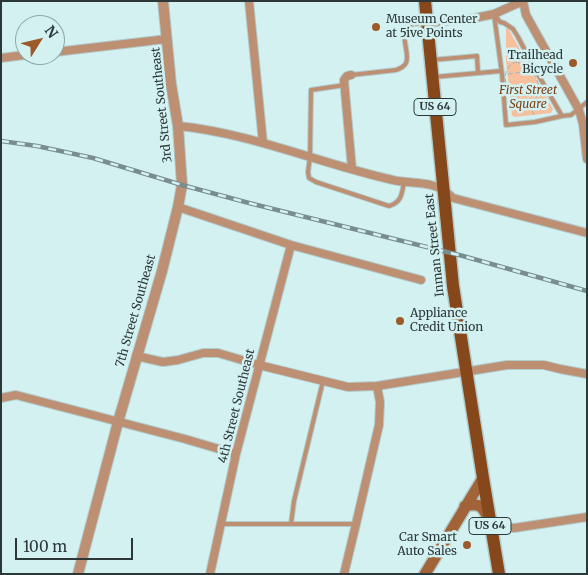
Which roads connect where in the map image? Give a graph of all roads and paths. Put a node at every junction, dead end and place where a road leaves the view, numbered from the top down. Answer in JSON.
{"nodes":[{"id":1,"x":163,"y":1,"type":"edge"},
{"id":2,"x":249,"y":1,"type":"edge"},
{"id":3,"x":425,"y":1,"type":"edge"},
{"id":4,"x":523,"y":1,"type":"edge"},
{"id":5,"x":494,"y":14,"type":"junction"},
{"id":6,"x":426,"y":23,"type":"junction"},
{"id":7,"x":167,"y":39,"type":"junction"},
{"id":8,"x":65,"y":51,"type":"edge"},
{"id":9,"x":15,"y":56,"type":"edge"},
{"id":10,"x":1,"y":58,"type":"edge"},
{"id":11,"x":430,"y":60,"type":"junction"},
{"id":12,"x":534,"y":71,"type":"junction"},
{"id":13,"x":478,"y":73,"type":"junction"},
{"id":14,"x":503,"y":73,"type":"junction"},
{"id":15,"x":351,"y":75,"type":"joint"},
{"id":16,"x":432,"y":77,"type":"junction"},
{"id":17,"x":345,"y":85,"type":"junction"},
{"id":18,"x":530,"y":102,"type":"junction"},
{"id":19,"x":587,"y":102,"type":"edge"},
{"id":20,"x":579,"y":110,"type":"junction"},
{"id":21,"x":562,"y":116,"type":"junction"},
{"id":22,"x":535,"y":122,"type":"junction"},
{"id":23,"x":178,"y":126,"type":"junction"},
{"id":24,"x":263,"y":143,"type":"junction"},
{"id":25,"x":310,"y":156,"type":"junction"},
{"id":26,"x":587,"y":159,"type":"edge"},
{"id":27,"x":352,"y":168,"type":"junction"},
{"id":28,"x":404,"y":182,"type":"junction"},
{"id":29,"x":443,"y":190,"type":"junction"},
{"id":30,"x":178,"y":206,"type":"junction"},
{"id":31,"x":587,"y":233,"type":"edge"},
{"id":32,"x":291,"y":245,"type":"junction"},
{"id":33,"x":421,"y":280,"type":"dead end"},
{"id":34,"x":136,"y":356,"type":"junction"},
{"id":35,"x":258,"y":365,"type":"junction"},
{"id":36,"x":466,"y":372,"type":"junction"},
{"id":37,"x":587,"y":374,"type":"edge"},
{"id":38,"x":322,"y":382,"type":"junction"},
{"id":39,"x":377,"y":386,"type":"junction"},
{"id":40,"x":1,"y":398,"type":"edge"},
{"id":41,"x":118,"y":422,"type":"junction"},
{"id":42,"x":236,"y":454,"type":"junction"},
{"id":43,"x":482,"y":478,"type":"junction"},
{"id":44,"x":465,"y":506,"type":"junction"},
{"id":45,"x":587,"y":517,"type":"edge"},
{"id":46,"x":490,"y":522,"type":"junction"},
{"id":47,"x":220,"y":524,"type":"junction"},
{"id":48,"x":291,"y":524,"type":"junction"},
{"id":49,"x":356,"y":524,"type":"junction"},
{"id":50,"x":78,"y":574,"type":"edge"},
{"id":51,"x":210,"y":574,"type":"edge"},
{"id":52,"x":344,"y":574,"type":"edge"},
{"id":53,"x":425,"y":574,"type":"edge"},
{"id":54,"x":499,"y":574,"type":"edge"}],
"edges":[{"from":1,"to":7,"type":"street","name":"3rd Street Southeast"},
{"from":2,"to":24,"type":"street"},
{"from":3,"to":6,"type":"main road","name":"Inman Street East","number":"US 64"},
{"from":4,"to":5,"type":"street"},
{"from":4,"to":20,"type":"street"},
{"from":5,"to":6,"type":"street"},
{"from":5,"to":12,"type":"lane"},
{"from":5,"to":14,"type":"lane"},
{"from":6,"to":11,"type":"main road","name":"Inman Street East","number":"US 64"},
{"from":6,"to":15,"type":"lane"},
{"from":7,"to":8,"type":"street"},
{"from":7,"to":23,"type":"street","name":"3rd Street Southeast"},
{"from":9,"to":10,"type":"street"},
{"from":11,"to":13,"type":"lane"},
{"from":11,"to":16,"type":"main road","name":"Inman Street East","number":"US 64"},
{"from":12,"to":14,"type":"path"},
{"from":12,"to":14,"type":"path"},
{"from":12,"to":18,"type":"path"},
{"from":12,"to":21,"type":"lane"},
{"from":13,"to":14,"type":"lane"},
{"from":13,"to":16,"type":"lane"},
{"from":14,"to":18,"type":"path"},
{"from":14,"to":22,"type":"lane"},
{"from":15,"to":17,"type":"street"},
{"from":16,"to":29,"type":"main road","name":"Inman Street East","number":"US 64"},
{"from":17,"to":25,"type":"lane"},
{"from":17,"to":27,"type":"street"},
{"from":18,"to":22,"type":"path"},
{"from":19,"to":20,"type":"lane"},
{"from":20,"to":21,"type":"lane"},
{"from":20,"to":26,"type":"street"},
{"from":21,"to":22,"type":"lane"},
{"from":23,"to":24,"type":"street"},
{"from":23,"to":30,"type":"street","name":"3rd Street Southeast"},
{"from":24,"to":25,"type":"street"},
{"from":25,"to":27,"type":"street"},
{"from":25,"to":28,"type":"lane"},
{"from":27,"to":28,"type":"street"},
{"from":28,"to":29,"type":"street"},
{"from":29,"to":31,"type":"street"},
{"from":29,"to":36,"type":"main road","name":"Inman Street East","number":"US 64"},
{"from":30,"to":32,"type":"street"},
{"from":30,"to":34,"type":"street","name":"7th Street Southeast"},
{"from":32,"to":33,"type":"street"},
{"from":32,"to":35,"type":"street","name":"4th Street Southeast"},
{"from":34,"to":35,"type":"street"},
{"from":34,"to":41,"type":"street","name":"7th Street Southeast"},
{"from":35,"to":38,"type":"street"},
{"from":35,"to":42,"type":"street","name":"4th Street Southeast"},
{"from":36,"to":37,"type":"street"},
{"from":36,"to":39,"type":"street"},
{"from":36,"to":43,"type":"main road","name":"Inman Street East","number":"US 64"},
{"from":38,"to":39,"type":"street"},
{"from":38,"to":48,"type":"lane"},
{"from":39,"to":49,"type":"street"},
{"from":40,"to":41,"type":"street"},
{"from":41,"to":42,"type":"street"},
{"from":41,"to":50,"type":"street","name":"7th Street Southeast"},
{"from":42,"to":47,"type":"street","name":"4th Street Southeast"},
{"from":43,"to":44,"type":"main road"},
{"from":43,"to":46,"type":"main road","name":"Inman Street East","number":"US 64"},
{"from":44,"to":46,"type":"main road"},
{"from":44,"to":53,"type":"main road"},
{"from":45,"to":46,"type":"street"},
{"from":46,"to":54,"type":"main road","name":"Inman Street East","number":"US 64"},
{"from":47,"to":48,"type":"lane"},
{"from":47,"to":51,"type":"street","name":"4th Street Southeast"},
{"from":48,"to":49,"type":"lane"},
{"from":49,"to":52,"type":"street"}]}
